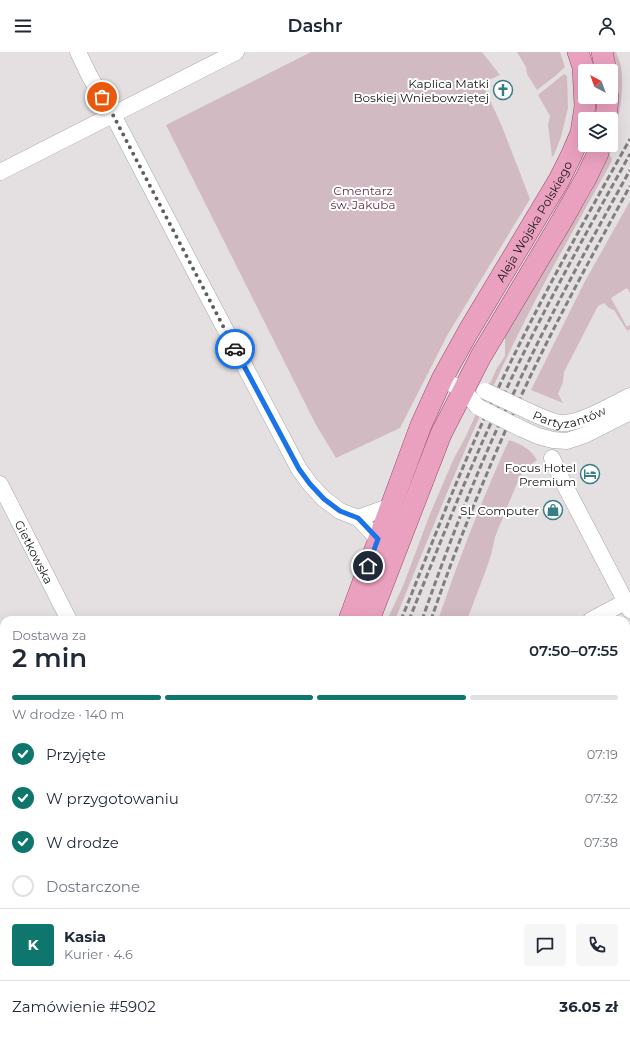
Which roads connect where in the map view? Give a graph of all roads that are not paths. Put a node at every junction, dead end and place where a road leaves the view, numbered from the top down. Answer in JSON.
{"nodes":[{"id":1,"x":78,"y":52,"type":"edge"},
{"id":2,"x":236,"y":52,"type":"edge"},
{"id":3,"x":578,"y":52,"type":"edge"},
{"id":4,"x":602,"y":52,"type":"edge"},
{"id":5,"x":605,"y":64,"type":"edge"},
{"id":6,"x":113,"y":115,"type":"junction"},
{"id":7,"x":598,"y":152,"type":"edge"},
{"id":8,"x":0,"y":172,"type":"edge"},
{"id":9,"x":442,"y":379,"type":"junction"},
{"id":10,"x":463,"y":390,"type":"junction"},
{"id":11,"x":630,"y":396,"type":"edge"},
{"id":12,"x":630,"y":412,"type":"edge"},
{"id":13,"x":538,"y":436,"type":"junction"},
{"id":14,"x":567,"y":441,"type":"junction"},
{"id":15,"x":552,"y":458,"type":"junction"},
{"id":16,"x":0,"y":484,"type":"edge"},
{"id":17,"x":391,"y":506,"type":"junction"},
{"id":18,"x":358,"y":518,"type":"junction"},
{"id":19,"x":378,"y":539,"type":"junction"},
{"id":20,"x":628,"y":606,"type":"edge"},
{"id":21,"x":67,"y":616,"type":"edge"},
{"id":22,"x":350,"y":616,"type":"edge"},
{"id":23,"x":371,"y":616,"type":"edge"},
{"id":24,"x":602,"y":616,"type":"edge"}],
"edges":[{"from":1,"to":6,"type":"street"},
{"from":2,"to":6,"type":"street"},
{"from":3,"to":9,"type":"main road","name":"Aleja Wojska Polskiego"},
{"from":4,"to":5,"type":"main road"},
{"from":6,"to":8,"type":"street"},
{"from":6,"to":18,"type":"street"},
{"from":7,"to":10,"type":"main road","name":"Aleja Wojska Polskiego"},
{"from":9,"to":10,"type":"street","name":"Partyzantów"},
{"from":9,"to":17,"type":"main road","name":"Aleja Wojska Polskiego"},
{"from":10,"to":11,"type":"street","name":"Partyzantów","bridge":true},
{"from":10,"to":13,"type":"street","name":"Partyzantów","bridge":true},
{"from":10,"to":23,"type":"main road","name":"Aleja Wojska Polskiego"},
{"from":12,"to":14,"type":"street","name":"Partyzantów"},
{"from":13,"to":14,"type":"street","name":"Partyzantów"},
{"from":13,"to":15,"type":"street"},
{"from":14,"to":15,"type":"street"},
{"from":15,"to":20,"type":"street"},
{"from":16,"to":21,"type":"street","name":"Gietkowska"},
{"from":17,"to":18,"type":"street"},
{"from":17,"to":19,"type":"main road","name":"Aleja Wojska Polskiego"},
{"from":18,"to":19,"type":"street"},
{"from":19,"to":22,"type":"main road","name":"Aleja Wojska Polskiego"},
{"from":20,"to":24,"type":"street"}]}
